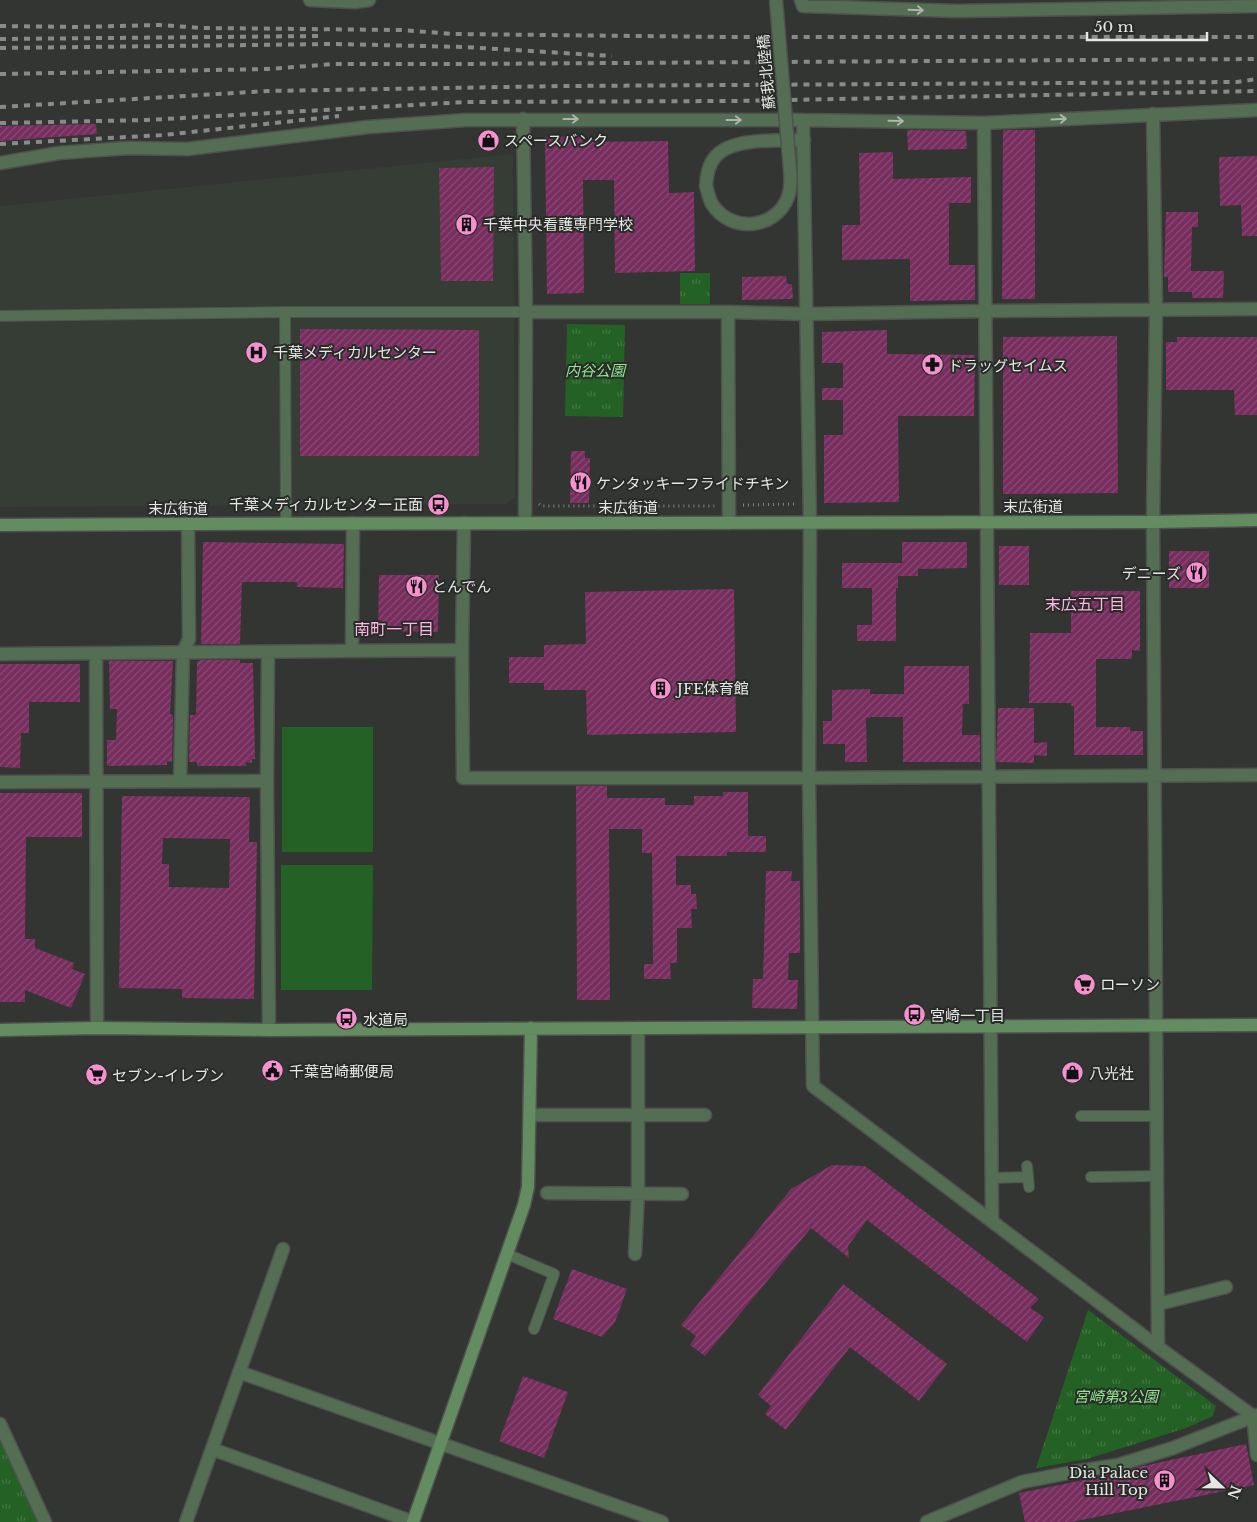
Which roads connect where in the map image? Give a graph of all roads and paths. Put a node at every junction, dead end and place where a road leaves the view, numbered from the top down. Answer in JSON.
{"nodes":[{"id":1,"x":310,"y":0,"type":"edge"},
{"id":2,"x":369,"y":0,"type":"edge"},
{"id":3,"x":776,"y":0,"type":"edge"},
{"id":4,"x":801,"y":0,"type":"edge"},
{"id":5,"x":355,"y":1,"type":"edge"},
{"id":6,"x":1236,"y":3,"type":"edge"},
{"id":7,"x":1150,"y":4,"type":"edge"},
{"id":8,"x":957,"y":5,"type":"edge"},
{"id":9,"x":1054,"y":5,"type":"edge"},
{"id":10,"x":1257,"y":6,"type":"edge"},
{"id":11,"x":1257,"y":110,"type":"edge"},
{"id":12,"x":1153,"y":114,"type":"junction"},
{"id":13,"x":523,"y":119,"type":"junction"},
{"id":14,"x":803,"y":120,"type":"junction"},
{"id":15,"x":984,"y":123,"type":"junction"},
{"id":16,"x":804,"y":140,"type":"junction"},
{"id":17,"x":0,"y":163,"type":"edge"},
{"id":18,"x":1257,"y":309,"type":"edge"},
{"id":19,"x":1156,"y":310,"type":"junction"},
{"id":20,"x":987,"y":311,"type":"junction"},
{"id":21,"x":285,"y":312,"type":"junction"},
{"id":22,"x":526,"y":312,"type":"junction"},
{"id":23,"x":728,"y":312,"type":"junction"},
{"id":24,"x":807,"y":314,"type":"junction"},
{"id":25,"x":0,"y":316,"type":"edge"},
{"id":26,"x":800,"y":501,"type":"dead end"},
{"id":27,"x":536,"y":502,"type":"dead end"},
{"id":28,"x":737,"y":505,"type":"dead end"},
{"id":29,"x":723,"y":506,"type":"dead end"},
{"id":30,"x":1257,"y":520,"type":"edge"},
{"id":31,"x":810,"y":522,"type":"junction"},
{"id":32,"x":986,"y":522,"type":"junction"},
{"id":33,"x":1154,"y":522,"type":"junction"},
{"id":34,"x":286,"y":523,"type":"junction"},
{"id":35,"x":353,"y":523,"type":"junction"},
{"id":36,"x":464,"y":523,"type":"junction"},
{"id":37,"x":525,"y":523,"type":"junction"},
{"id":38,"x":729,"y":523,"type":"junction"},
{"id":39,"x":188,"y":524,"type":"junction"},
{"id":40,"x":0,"y":525,"type":"edge"},
{"id":41,"x":462,"y":650,"type":"junction"},
{"id":42,"x":352,"y":651,"type":"junction"},
{"id":43,"x":184,"y":652,"type":"junction"},
{"id":44,"x":268,"y":652,"type":"junction"},
{"id":45,"x":0,"y":654,"type":"edge"},
{"id":46,"x":96,"y":654,"type":"junction"},
{"id":47,"x":1154,"y":775,"type":"junction"},
{"id":48,"x":1257,"y":775,"type":"edge"},
{"id":49,"x":988,"y":776,"type":"junction"},
{"id":50,"x":809,"y":778,"type":"junction"},
{"id":51,"x":180,"y":781,"type":"junction"},
{"id":52,"x":267,"y":781,"type":"junction"},
{"id":53,"x":0,"y":782,"type":"edge"},
{"id":54,"x":96,"y":782,"type":"junction"},
{"id":55,"x":1157,"y":1024,"type":"junction"},
{"id":56,"x":1257,"y":1025,"type":"edge"},
{"id":57,"x":988,"y":1026,"type":"junction"},
{"id":58,"x":812,"y":1027,"type":"junction"},
{"id":59,"x":97,"y":1028,"type":"junction"},
{"id":60,"x":531,"y":1028,"type":"junction"},
{"id":61,"x":638,"y":1028,"type":"junction"},
{"id":62,"x":0,"y":1030,"type":"edge"},
{"id":63,"x":269,"y":1030,"type":"junction"},
{"id":64,"x":637,"y":1114,"type":"junction"},
{"id":65,"x":705,"y":1114,"type":"dead end"},
{"id":66,"x":530,"y":1115,"type":"junction"},
{"id":67,"x":1081,"y":1116,"type":"dead end"},
{"id":68,"x":1157,"y":1116,"type":"junction"},
{"id":69,"x":1027,"y":1166,"type":"dead end"},
{"id":70,"x":1157,"y":1176,"type":"junction"},
{"id":71,"x":1091,"y":1177,"type":"dead end"},
{"id":72,"x":991,"y":1178,"type":"junction"},
{"id":73,"x":547,"y":1193,"type":"dead end"},
{"id":74,"x":638,"y":1193,"type":"junction"},
{"id":75,"x":682,"y":1194,"type":"dead end"},
{"id":76,"x":992,"y":1221,"type":"junction"},
{"id":77,"x":284,"y":1249,"type":"dead end"},
{"id":78,"x":507,"y":1254,"type":"junction"},
{"id":79,"x":635,"y":1254,"type":"dead end"},
{"id":80,"x":1226,"y":1287,"type":"dead end"},
{"id":81,"x":1158,"y":1304,"type":"junction"},
{"id":82,"x":534,"y":1329,"type":"dead end"},
{"id":83,"x":1158,"y":1347,"type":"junction"},
{"id":84,"x":240,"y":1372,"type":"junction"},
{"id":85,"x":1255,"y":1415,"type":"edge"},
{"id":86,"x":0,"y":1424,"type":"edge"},
{"id":87,"x":441,"y":1444,"type":"junction"},
{"id":88,"x":212,"y":1449,"type":"junction"},
{"id":89,"x":1257,"y":1455,"type":"edge"},
{"id":90,"x":655,"y":1521,"type":"edge"},
{"id":91,"x":45,"y":1522,"type":"edge"},
{"id":92,"x":186,"y":1522,"type":"edge"},
{"id":93,"x":413,"y":1522,"type":"edge"},
{"id":94,"x":927,"y":1522,"type":"edge"}],
"edges":[{"from":1,"to":5,"type":"street"},
{"from":2,"to":5,"type":"street"},
{"from":3,"to":16,"type":"street","name":"蘇我北陸橋","bridge":true},
{"from":4,"to":8,"type":"street","one_way":true},
{"from":6,"to":7,"type":"street"},
{"from":6,"to":10,"type":"street"},
{"from":7,"to":9,"type":"street"},
{"from":8,"to":9,"type":"street"},
{"from":11,"to":12,"type":"street"},
{"from":15,"to":12,"type":"street","one_way":true},
{"from":12,"to":19,"type":"street"},
{"from":13,"to":14,"type":"street","one_way":true},
{"from":13,"to":17,"type":"street"},
{"from":13,"to":22,"type":"street"},
{"from":14,"to":15,"type":"street","one_way":true},
{"from":14,"to":16,"type":"street"},
{"from":15,"to":20,"type":"street"},
{"from":16,"to":24,"type":"street"},
{"from":18,"to":19,"type":"street"},
{"from":19,"to":20,"type":"street"},
{"from":19,"to":33,"type":"street"},
{"from":20,"to":24,"type":"street"},
{"from":20,"to":32,"type":"street"},
{"from":21,"to":22,"type":"lane"},
{"from":21,"to":25,"type":"lane"},
{"from":21,"to":34,"type":"lane"},
{"from":22,"to":23,"type":"street"},
{"from":22,"to":37,"type":"street"},
{"from":23,"to":24,"type":"street"},
{"from":23,"to":38,"type":"street"},
{"from":24,"to":31,"type":"street"},
{"from":26,"to":28,"type":"path"},
{"from":27,"to":29,"type":"path"},
{"from":30,"to":33,"type":"street","name":"末広街道"},
{"from":31,"to":32,"type":"street","name":"末広街道"},
{"from":31,"to":38,"type":"street","name":"末広街道"},
{"from":31,"to":50,"type":"street"},
{"from":32,"to":33,"type":"street","name":"末広街道"},
{"from":32,"to":49,"type":"street"},
{"from":33,"to":47,"type":"street"},
{"from":34,"to":35,"type":"street","name":"末広街道"},
{"from":34,"to":39,"type":"street","name":"末広街道"},
{"from":35,"to":36,"type":"street","name":"末広街道"},
{"from":35,"to":42,"type":"street"},
{"from":36,"to":37,"type":"street","name":"末広街道"},
{"from":36,"to":41,"type":"street"},
{"from":37,"to":38,"type":"street","name":"末広街道"},
{"from":39,"to":40,"type":"street","name":"末広街道"},
{"from":39,"to":43,"type":"street"},
{"from":41,"to":42,"type":"street"},
{"from":41,"to":50,"type":"street"},
{"from":42,"to":44,"type":"street"},
{"from":43,"to":44,"type":"street"},
{"from":43,"to":46,"type":"street"},
{"from":43,"to":51,"type":"street"},
{"from":44,"to":52,"type":"street"},
{"from":45,"to":46,"type":"street"},
{"from":46,"to":54,"type":"street"},
{"from":47,"to":48,"type":"street"},
{"from":47,"to":49,"type":"street"},
{"from":47,"to":55,"type":"street"},
{"from":49,"to":50,"type":"street"},
{"from":49,"to":57,"type":"street"},
{"from":50,"to":58,"type":"street"},
{"from":51,"to":52,"type":"street"},
{"from":51,"to":54,"type":"street"},
{"from":52,"to":63,"type":"street"},
{"from":53,"to":54,"type":"street"},
{"from":54,"to":59,"type":"street"},
{"from":55,"to":56,"type":"street"},
{"from":55,"to":57,"type":"street"},
{"from":55,"to":68,"type":"street"},
{"from":57,"to":58,"type":"street"},
{"from":57,"to":72,"type":"street"},
{"from":58,"to":61,"type":"street"},
{"from":58,"to":76,"type":"street"},
{"from":59,"to":62,"type":"street"},
{"from":59,"to":63,"type":"street"},
{"from":60,"to":61,"type":"street"},
{"from":60,"to":63,"type":"street"},
{"from":60,"to":66,"type":"street"},
{"from":61,"to":64,"type":"street"},
{"from":64,"to":65,"type":"street"},
{"from":64,"to":66,"type":"street"},
{"from":64,"to":74,"type":"street"},
{"from":66,"to":78,"type":"street"},
{"from":67,"to":68,"type":"lane"},
{"from":68,"to":70,"type":"street"},
{"from":69,"to":72,"type":"lane"},
{"from":70,"to":71,"type":"lane"},
{"from":70,"to":81,"type":"street"},
{"from":72,"to":76,"type":"street"},
{"from":73,"to":74,"type":"street"},
{"from":74,"to":75,"type":"street"},
{"from":74,"to":79,"type":"street"},
{"from":76,"to":83,"type":"street"},
{"from":77,"to":84,"type":"street"},
{"from":78,"to":82,"type":"lane"},
{"from":78,"to":87,"type":"street"},
{"from":80,"to":81,"type":"street"},
{"from":81,"to":83,"type":"street"},
{"from":83,"to":85,"type":"street"},
{"from":84,"to":87,"type":"street"},
{"from":84,"to":88,"type":"street"},
{"from":85,"to":89,"type":"street"},
{"from":85,"to":94,"type":"street"},
{"from":86,"to":91,"type":"street"},
{"from":87,"to":90,"type":"street"},
{"from":87,"to":93,"type":"street"},
{"from":88,"to":92,"type":"street"},
{"from":88,"to":93,"type":"street"}]}
